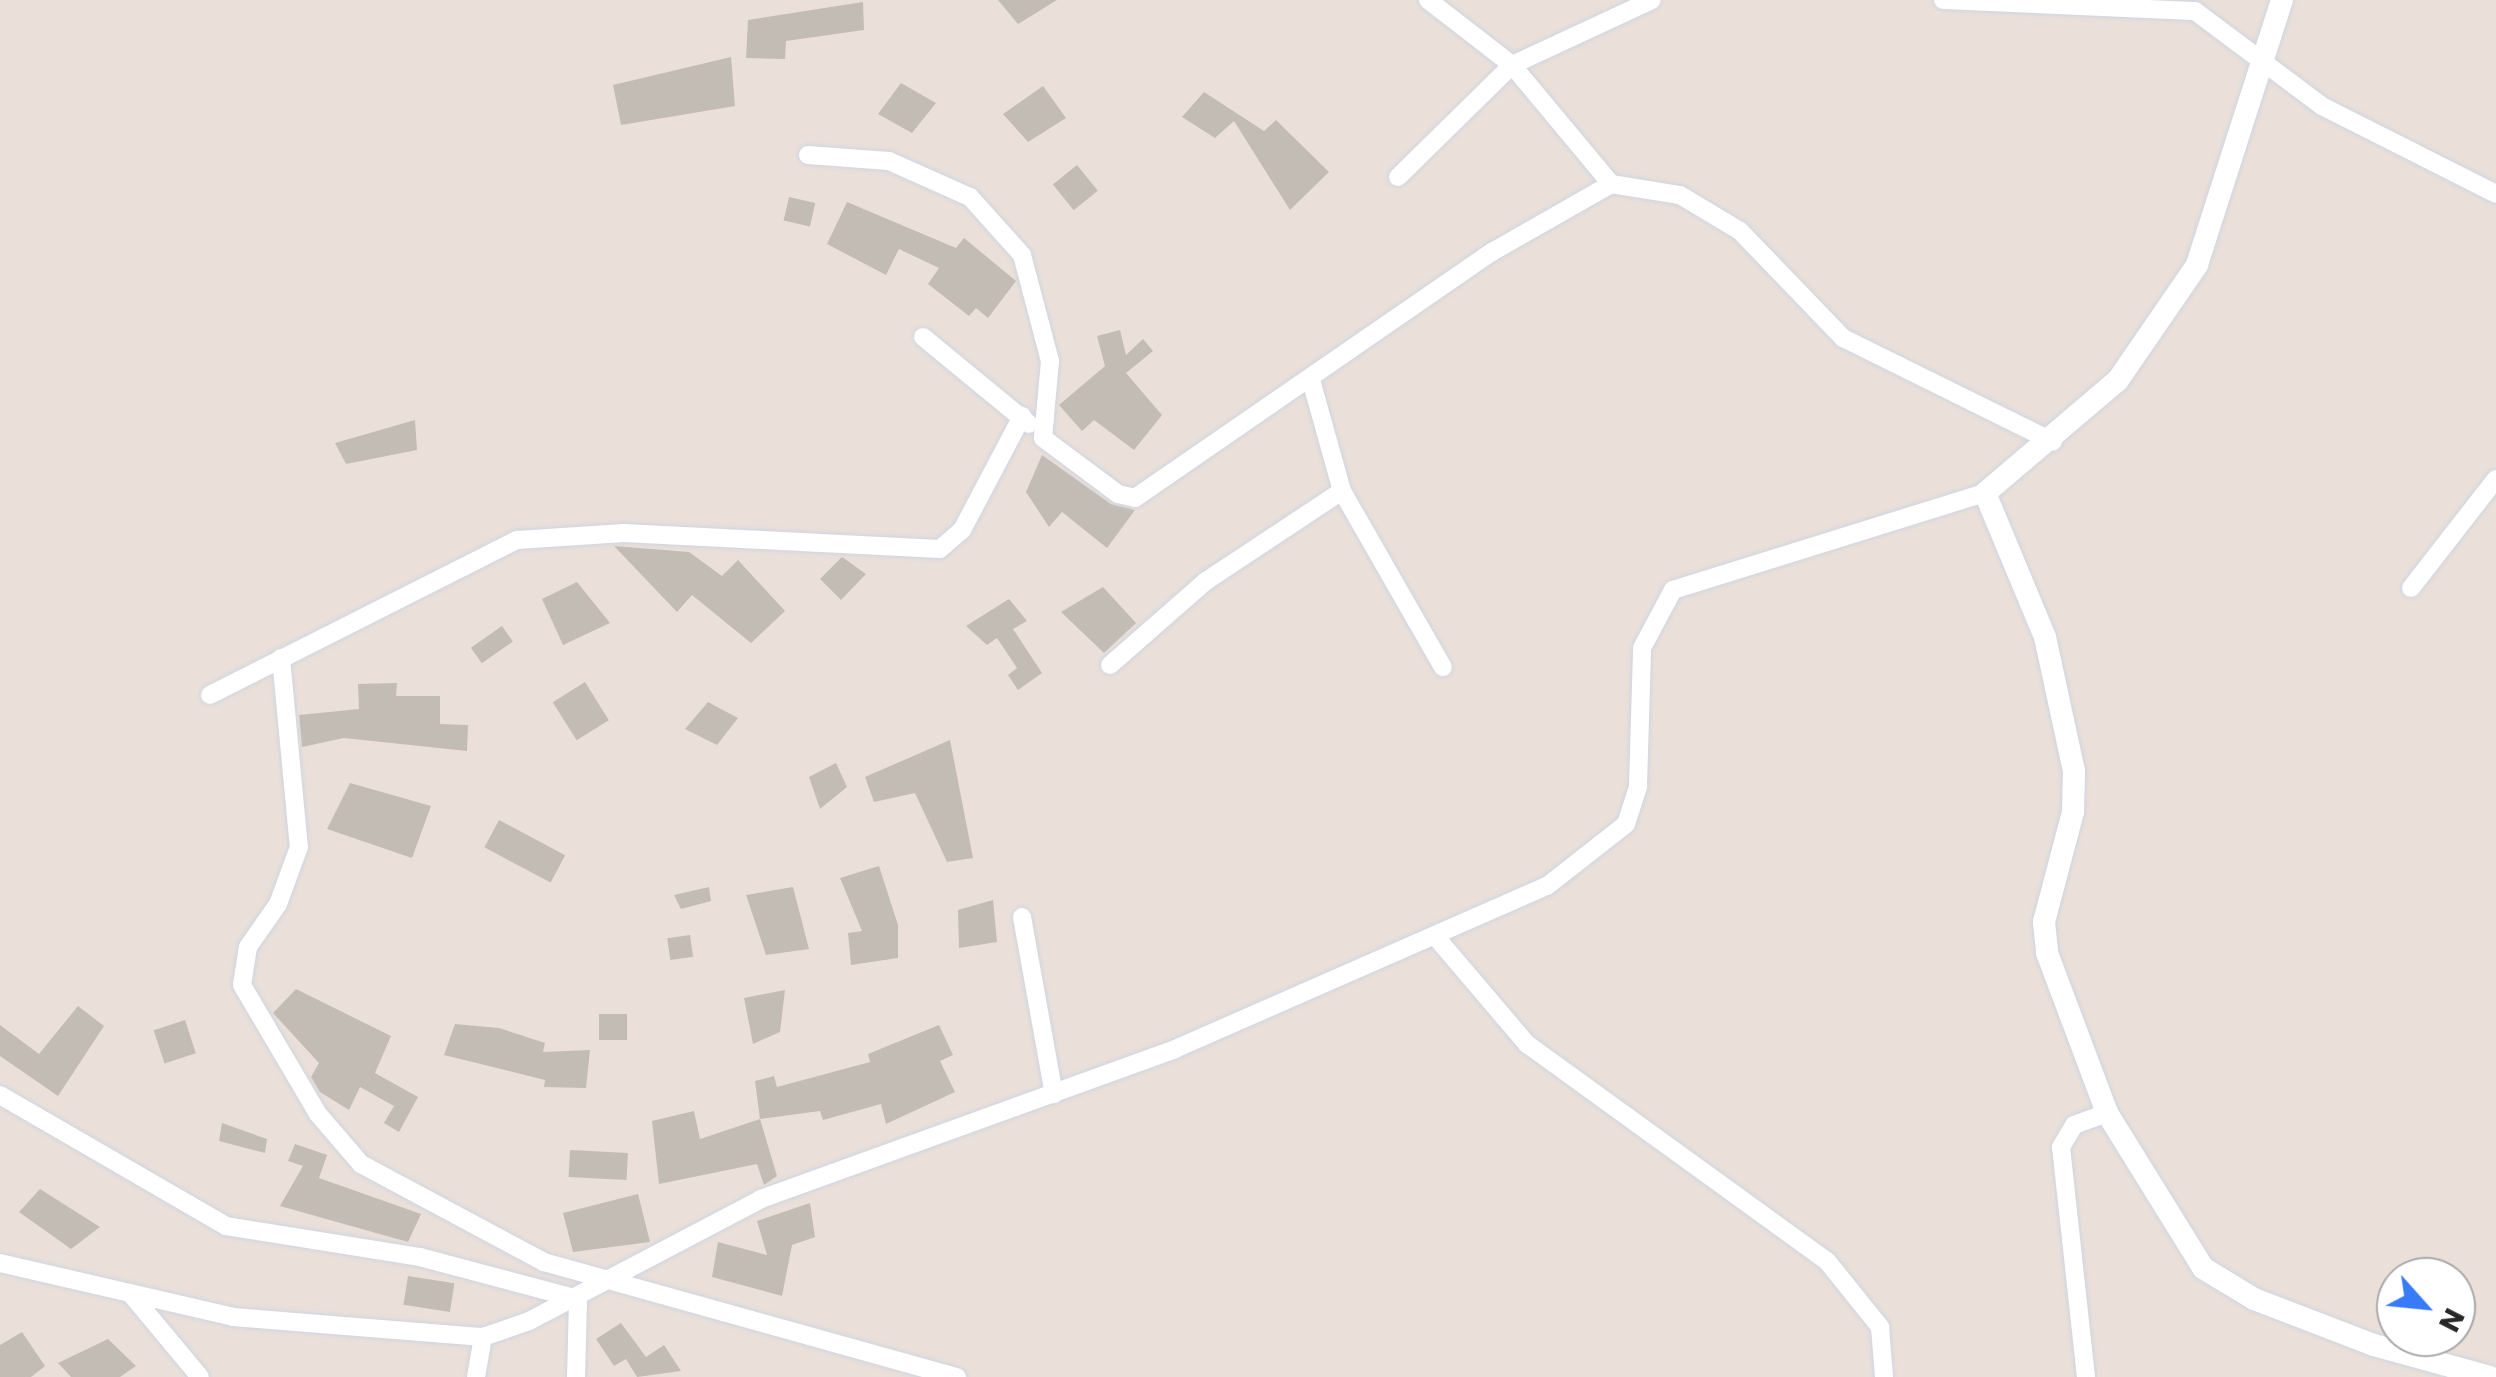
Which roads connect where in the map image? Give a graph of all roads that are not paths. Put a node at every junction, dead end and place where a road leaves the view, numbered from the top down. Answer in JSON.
{"nodes":[{"id":1,"x":1428,"y":0,"type":"edge"},
{"id":2,"x":1652,"y":0,"type":"edge"},
{"id":3,"x":1943,"y":0,"type":"edge"},
{"id":4,"x":2282,"y":0,"type":"edge"},
{"id":5,"x":2192,"y":6,"type":"edge"},
{"id":6,"x":2267,"y":60,"type":"junction"},
{"id":7,"x":1512,"y":65,"type":"junction"},
{"id":8,"x":808,"y":155,"type":"dead end"},
{"id":9,"x":1398,"y":177,"type":"dead end"},
{"id":10,"x":1611,"y":184,"type":"junction"},
{"id":11,"x":2496,"y":194,"type":"edge"},
{"id":12,"x":924,"y":337,"type":"dead end"},
{"id":13,"x":1310,"y":380,"type":"junction"},
{"id":14,"x":1022,"y":416,"type":"junction"},
{"id":15,"x":1044,"y":438,"type":"junction"},
{"id":16,"x":2052,"y":442,"type":"junction"},
{"id":17,"x":2496,"y":479,"type":"edge"},
{"id":18,"x":1342,"y":491,"type":"junction"},
{"id":19,"x":1985,"y":493,"type":"junction"},
{"id":20,"x":2411,"y":588,"type":"dead end"},
{"id":21,"x":282,"y":658,"type":"junction"},
{"id":22,"x":1110,"y":665,"type":"dead end"},
{"id":23,"x":1444,"y":666,"type":"dead end"},
{"id":24,"x":210,"y":695,"type":"dead end"},
{"id":25,"x":1022,"y":917,"type":"dead end"},
{"id":26,"x":1436,"y":936,"type":"junction"},
{"id":27,"x":1054,"y":1094,"type":"junction"},
{"id":28,"x":0,"y":1095,"type":"edge"},
{"id":29,"x":2107,"y":1113,"type":"junction"},
{"id":30,"x":0,"y":1262,"type":"edge"},
{"id":31,"x":604,"y":1276,"type":"junction"},
{"id":32,"x":129,"y":1292,"type":"junction"},
{"id":33,"x":578,"y":1298,"type":"junction"},
{"id":34,"x":483,"y":1336,"type":"junction"},
{"id":35,"x":200,"y":1377,"type":"edge"},
{"id":36,"x":476,"y":1377,"type":"edge"},
{"id":37,"x":576,"y":1377,"type":"edge"},
{"id":38,"x":956,"y":1377,"type":"edge"},
{"id":39,"x":1884,"y":1377,"type":"edge"},
{"id":40,"x":2086,"y":1377,"type":"edge"},
{"id":41,"x":2490,"y":1377,"type":"edge"}],
"edges":[{"from":1,"to":7,"type":"street"},
{"from":2,"to":7,"type":"street"},
{"from":3,"to":5,"type":"street"},
{"from":4,"to":6,"type":"street"},
{"from":5,"to":6,"type":"street"},
{"from":6,"to":11,"type":"street"},
{"from":6,"to":16,"type":"street"},
{"from":7,"to":9,"type":"street"},
{"from":7,"to":10,"type":"street"},
{"from":8,"to":15,"type":"street"},
{"from":10,"to":13,"type":"street"},
{"from":10,"to":16,"type":"street"},
{"from":12,"to":14,"type":"street"},
{"from":13,"to":15,"type":"street"},
{"from":13,"to":18,"type":"street"},
{"from":14,"to":15,"type":"street"},
{"from":14,"to":21,"type":"street"},
{"from":16,"to":19,"type":"street"},
{"from":17,"to":20,"type":"street"},
{"from":18,"to":22,"type":"street"},
{"from":18,"to":23,"type":"street"},
{"from":19,"to":26,"type":"street"},
{"from":19,"to":29,"type":"street"},
{"from":21,"to":24,"type":"street"},
{"from":21,"to":31,"type":"street"},
{"from":25,"to":27,"type":"street"},
{"from":26,"to":27,"type":"street"},
{"from":26,"to":39,"type":"street"},
{"from":27,"to":31,"type":"street"},
{"from":28,"to":33,"type":"street"},
{"from":29,"to":40,"type":"street"},
{"from":29,"to":41,"type":"street"},
{"from":30,"to":32,"type":"street"},
{"from":31,"to":33,"type":"street"},
{"from":31,"to":38,"type":"street"},
{"from":32,"to":34,"type":"street"},
{"from":32,"to":35,"type":"street"},
{"from":33,"to":34,"type":"street"},
{"from":33,"to":37,"type":"street"},
{"from":34,"to":36,"type":"street"}]}
